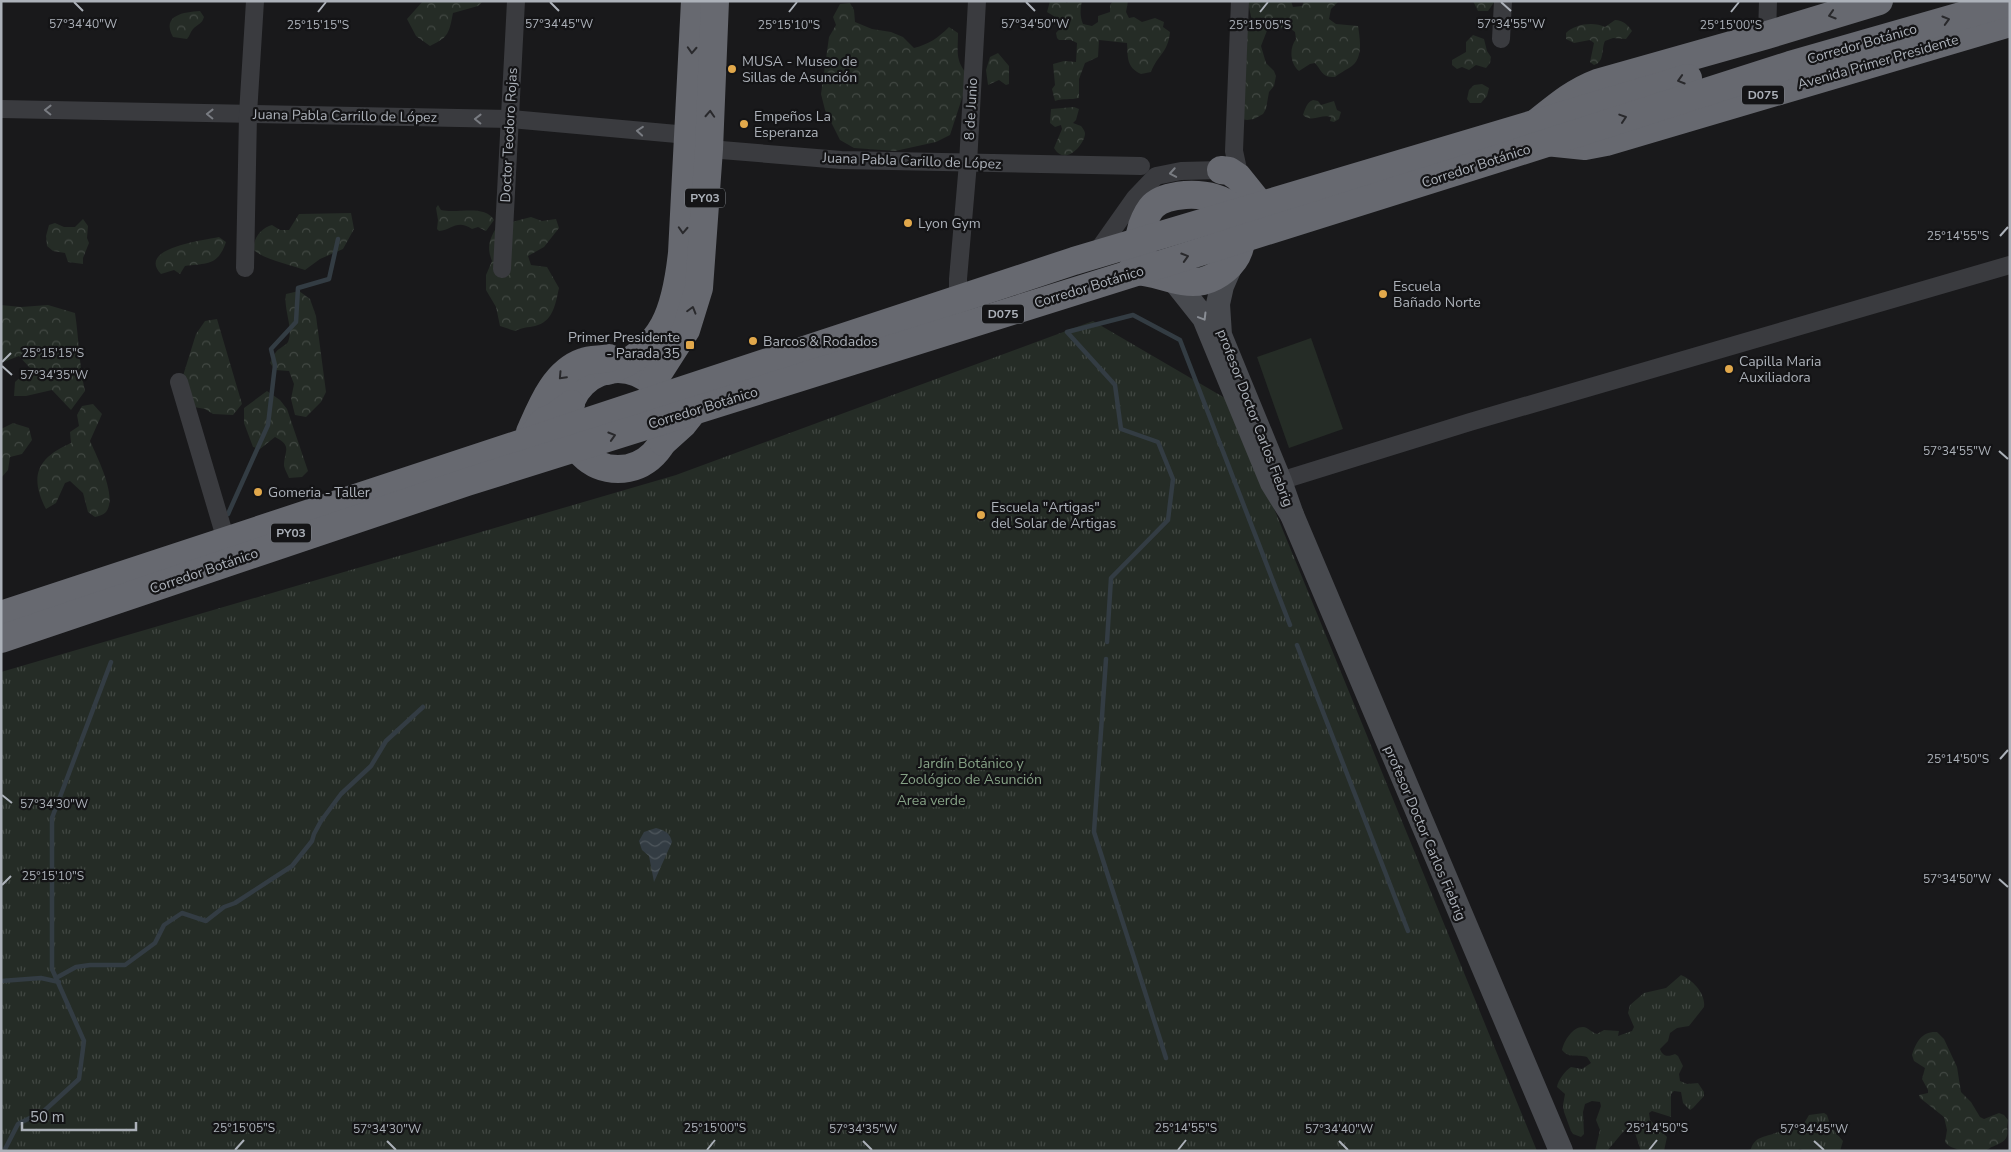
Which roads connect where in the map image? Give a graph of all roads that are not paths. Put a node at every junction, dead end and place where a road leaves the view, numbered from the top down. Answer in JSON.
{"nodes":[{"id":1,"x":255,"y":1,"type":"edge"},
{"id":2,"x":516,"y":1,"type":"edge"},
{"id":3,"x":695,"y":1,"type":"edge"},
{"id":4,"x":715,"y":1,"type":"edge"},
{"id":5,"x":977,"y":1,"type":"edge"},
{"id":6,"x":1240,"y":1,"type":"edge"},
{"id":7,"x":1503,"y":1,"type":"edge"},
{"id":8,"x":1768,"y":1,"type":"edge"},
{"id":9,"x":1879,"y":1,"type":"edge"},
{"id":10,"x":1946,"y":1,"type":"edge"},
{"id":11,"x":2010,"y":2,"type":"edge"},
{"id":12,"x":2010,"y":23,"type":"edge"},
{"id":13,"x":1767,"y":35,"type":"junction"},
{"id":14,"x":1501,"y":39,"type":"dead end"},
{"id":15,"x":1,"y":110,"type":"edge"},
{"id":16,"x":248,"y":114,"type":"junction"},
{"id":17,"x":511,"y":119,"type":"junction"},
{"id":18,"x":698,"y":142,"type":"junction"},
{"id":19,"x":1512,"y":142,"type":"junction"},
{"id":20,"x":968,"y":163,"type":"junction"},
{"id":21,"x":1141,"y":166,"type":"dead end"},
{"id":22,"x":1232,"y":167,"type":"junction"},
{"id":23,"x":1194,"y":195,"type":"junction"},
{"id":24,"x":1226,"y":203,"type":"junction"},
{"id":25,"x":1153,"y":206,"type":"junction"},
{"id":26,"x":1270,"y":217,"type":"junction"},
{"id":27,"x":1235,"y":259,"type":"junction"},
{"id":28,"x":2010,"y":265,"type":"edge"},
{"id":29,"x":1086,"y":266,"type":"junction"},
{"id":30,"x":245,"y":268,"type":"dead end"},
{"id":31,"x":502,"y":269,"type":"dead end"},
{"id":32,"x":1169,"y":277,"type":"junction"},
{"id":33,"x":678,"y":289,"type":"junction"},
{"id":34,"x":958,"y":306,"type":"junction"},
{"id":35,"x":607,"y":371,"type":"junction"},
{"id":36,"x":179,"y":382,"type":"dead end"},
{"id":37,"x":654,"y":384,"type":"junction"},
{"id":38,"x":571,"y":404,"type":"junction"},
{"id":39,"x":663,"y":442,"type":"junction"},
{"id":40,"x":522,"y":448,"type":"junction"},
{"id":41,"x":584,"y":455,"type":"junction"},
{"id":42,"x":1280,"y":481,"type":"junction"},
{"id":43,"x":1292,"y":515,"type":"junction"},
{"id":44,"x":228,"y":547,"type":"junction"},
{"id":45,"x":1,"y":615,"type":"edge"},
{"id":46,"x":1,"y":623,"type":"edge"},
{"id":47,"x":1,"y":632,"type":"edge"},
{"id":48,"x":1,"y":639,"type":"edge"},
{"id":49,"x":1561,"y":1151,"type":"edge"}],
"edges":[{"from":1,"to":16,"type":"street"},
{"from":2,"to":17,"type":"street","name":"Doctor Teodoro Rojas"},
{"from":3,"to":18,"type":"highway","number":"PY03","one_way":true},
{"from":18,"to":4,"type":"highway","number":"PY03","one_way":true},
{"from":5,"to":20,"type":"street","name":"8 de Junio"},
{"from":6,"to":22,"type":"street"},
{"from":7,"to":14,"type":"street"},
{"from":8,"to":13,"type":"street"},
{"from":9,"to":13,"type":"highway","name":"Avenida Primer Presidente","number":"D075","one_way":true},
{"from":10,"to":45,"type":"highway","name":"Corredor Botánico","number":"D075","one_way":true,"bridge":true},
{"from":48,"to":11,"type":"highway","name":"Corredor Botánico","number":"D075","one_way":true,"bridge":true},
{"from":12,"to":19,"type":"highway","name":"Avenida Primer Presidente","number":"D075"},
{"from":13,"to":19,"type":"highway","name":"Avenida Primer Presidente","number":"D075"},
{"from":16,"to":15,"type":"street","name":"Juana Pabla Carrillo de López","one_way":true},
{"from":17,"to":16,"type":"street","name":"Juana Pabla Carrillo de López","one_way":true},
{"from":16,"to":30,"type":"street"},
{"from":18,"to":17,"type":"street","name":"Juana Pabla Carrillo de López","one_way":true},
{"from":17,"to":31,"type":"street","name":"Doctor Teodoro Rojas"},
{"from":18,"to":20,"type":"street","name":"Juana Pabla Carillo de López"},
{"from":18,"to":33,"type":"highway","number":"PY03","one_way":true},
{"from":37,"to":18,"type":"highway","number":"PY03","one_way":true},
{"from":19,"to":26,"type":"highway","name":"Avenida Primer Presidente","number":"D075"},
{"from":20,"to":21,"type":"street","name":"Juana Pabla Carillo de López"},
{"from":20,"to":34,"type":"street","name":"8 de Junio"},
{"from":22,"to":23,"type":"street"},
{"from":22,"to":26,"type":"highway"},
{"from":22,"to":29,"type":"street","one_way":true},
{"from":23,"to":24,"type":"highway","number":"D075"},
{"from":23,"to":25,"type":"highway","number":"D075"},
{"from":24,"to":26,"type":"highway","number":"D075"},
{"from":24,"to":27,"type":"highway"},
{"from":25,"to":29,"type":"highway","number":"D075"},
{"from":25,"to":32,"type":"highway"},
{"from":26,"to":27,"type":"highway","name":"Avenida Primer Presidente","number":"D075"},
{"from":27,"to":32,"type":"highway","name":"Avenida Primer Presidente","number":"D075"},
{"from":27,"to":42,"type":"street","name":"profesor Doctor Carlos Fiebrig"},
{"from":28,"to":42,"type":"street"},
{"from":29,"to":34,"type":"highway","number":"D075"},
{"from":32,"to":39,"type":"highway","name":"Avenida Primer Presidente","number":"D075"},
{"from":32,"to":43,"type":"street","name":"profesor Doctor Carlos Fiebrig","one_way":true},
{"from":33,"to":35,"type":"highway","number":"PY03"},
{"from":33,"to":40,"type":"highway","one_way":true},
{"from":34,"to":37,"type":"highway","number":"D075"},
{"from":35,"to":37,"type":"highway","number":"PY03"},
{"from":35,"to":38,"type":"highway","number":"PY03"},
{"from":36,"to":44,"type":"street"},
{"from":37,"to":39,"type":"highway"},
{"from":38,"to":40,"type":"highway","number":"PY03"},
{"from":38,"to":41,"type":"highway","number":"PY03"},
{"from":39,"to":41,"type":"highway","number":"PY03"},
{"from":40,"to":44,"type":"highway","number":"PY03"},
{"from":41,"to":47,"type":"highway","number":"PY03"},
{"from":42,"to":43,"type":"street","name":"profesor Doctor Carlos Fiebrig"},
{"from":43,"to":49,"type":"street","name":"profesor Doctor Carlos Fiebrig"},
{"from":44,"to":46,"type":"highway","number":"PY03"}]}
